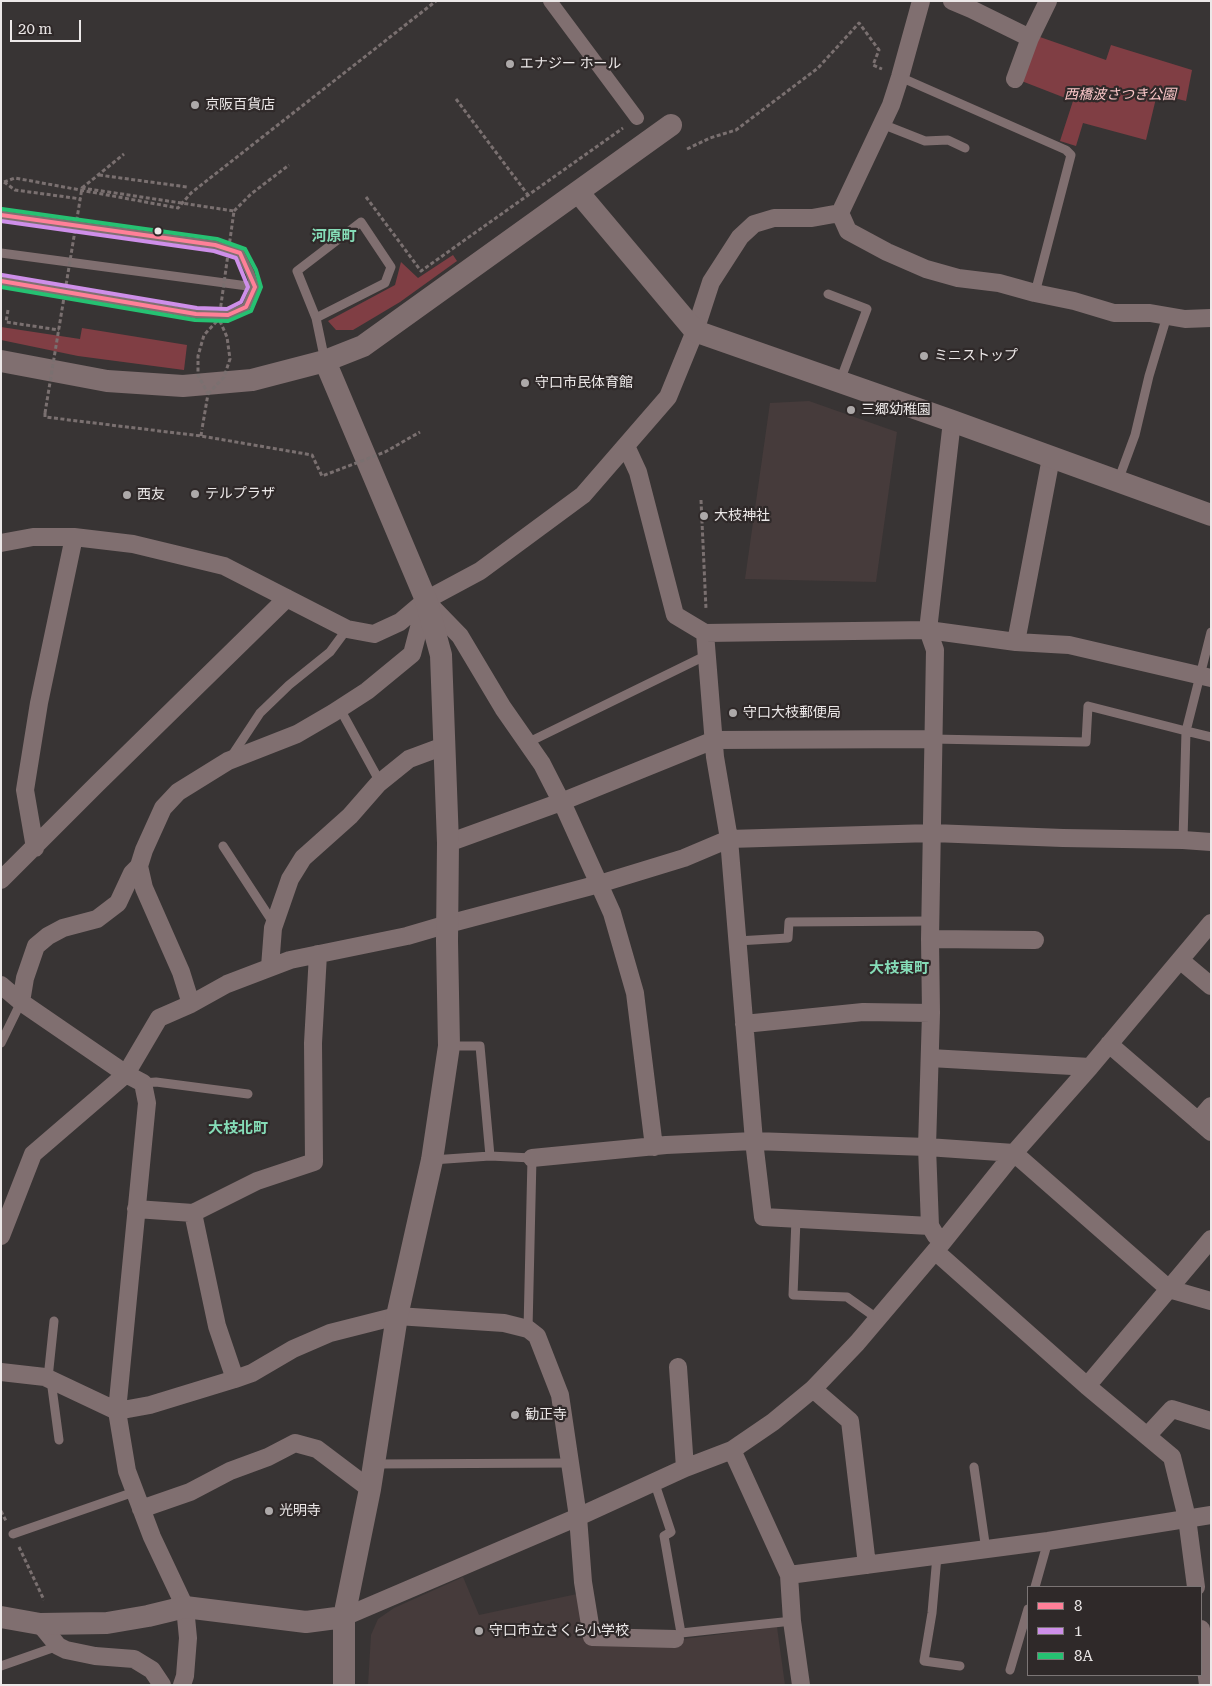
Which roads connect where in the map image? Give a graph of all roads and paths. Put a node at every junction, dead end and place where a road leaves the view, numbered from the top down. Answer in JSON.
{"nodes":[{"id":1,"x":436,"y":1,"type":"edge"},
{"id":2,"x":550,"y":1,"type":"edge"},
{"id":3,"x":921,"y":1,"type":"edge"},
{"id":4,"x":952,"y":1,"type":"edge"},
{"id":5,"x":1048,"y":1,"type":"edge"},
{"id":6,"x":1030,"y":38,"type":"junction"},
{"id":7,"x":895,"y":75,"type":"junction"},
{"id":8,"x":1015,"y":79,"type":"dead end"},
{"id":9,"x":456,"y":99,"type":"dead end"},
{"id":10,"x":637,"y":118,"type":"joint"},
{"id":11,"x":882,"y":124,"type":"junction"},
{"id":12,"x":671,"y":125,"type":"dead end"},
{"id":13,"x":965,"y":148,"type":"dead end"},
{"id":14,"x":687,"y":149,"type":"dead end"},
{"id":15,"x":124,"y":154,"type":"dead end"},
{"id":16,"x":289,"y":165,"type":"dead end"},
{"id":17,"x":99,"y":175,"type":"junction"},
{"id":18,"x":187,"y":187,"type":"dead end"},
{"id":19,"x":82,"y":188,"type":"junction"},
{"id":20,"x":578,"y":192,"type":"junction"},
{"id":21,"x":528,"y":195,"type":"junction"},
{"id":22,"x":366,"y":197,"type":"dead end"},
{"id":23,"x":81,"y":199,"type":"junction"},
{"id":24,"x":234,"y":211,"type":"junction"},
{"id":25,"x":840,"y":213,"type":"junction"},
{"id":26,"x":1,"y":215,"type":"edge"},
{"id":27,"x":1,"y":253,"type":"edge"},
{"id":28,"x":1,"y":281,"type":"edge"},
{"id":29,"x":255,"y":288,"type":"junction"},
{"id":30,"x":1035,"y":293,"type":"junction"},
{"id":31,"x":828,"y":294,"type":"dead end"},
{"id":32,"x":8,"y":310,"type":"dead end"},
{"id":33,"x":1167,"y":316,"type":"junction"},
{"id":34,"x":316,"y":318,"type":"junction"},
{"id":35,"x":1211,"y":318,"type":"edge"},
{"id":36,"x":219,"y":319,"type":"junction"},
{"id":37,"x":59,"y":330,"type":"junction"},
{"id":38,"x":695,"y":331,"type":"junction"},
{"id":39,"x":1,"y":362,"type":"edge"},
{"id":40,"x":325,"y":362,"type":"junction"},
{"id":41,"x":840,"y":382,"type":"junction"},
{"id":42,"x":208,"y":394,"type":"junction"},
{"id":43,"x":952,"y":421,"type":"junction"},
{"id":44,"x":420,"y":432,"type":"dead end"},
{"id":45,"x":201,"y":436,"type":"junction"},
{"id":46,"x":626,"y":446,"type":"junction"},
{"id":47,"x":1051,"y":458,"type":"junction"},
{"id":48,"x":1118,"y":481,"type":"junction"},
{"id":49,"x":701,"y":500,"type":"dead end"},
{"id":50,"x":1211,"y":515,"type":"edge"},
{"id":51,"x":74,"y":537,"type":"junction"},
{"id":52,"x":1,"y":543,"type":"edge"},
{"id":53,"x":287,"y":598,"type":"junction"},
{"id":54,"x":426,"y":600,"type":"junction"},
{"id":55,"x":347,"y":629,"type":"junction"},
{"id":56,"x":928,"y":630,"type":"junction"},
{"id":57,"x":1211,"y":632,"type":"edge"},
{"id":58,"x":705,"y":633,"type":"junction"},
{"id":59,"x":1016,"y":642,"type":"junction"},
{"id":60,"x":707,"y":655,"type":"junction"},
{"id":61,"x":1205,"y":677,"type":"edge"},
{"id":62,"x":340,"y":709,"type":"junction"},
{"id":63,"x":1186,"y":730,"type":"junction"},
{"id":64,"x":1211,"y":737,"type":"edge"},
{"id":65,"x":932,"y":739,"type":"junction"},
{"id":66,"x":714,"y":740,"type":"junction"},
{"id":67,"x":527,"y":743,"type":"junction"},
{"id":68,"x":444,"y":746,"type":"junction"},
{"id":69,"x":228,"y":761,"type":"junction"},
{"id":70,"x":380,"y":782,"type":"junction"},
{"id":71,"x":561,"y":802,"type":"junction"},
{"id":72,"x":932,"y":833,"type":"junction"},
{"id":73,"x":729,"y":839,"type":"junction"},
{"id":74,"x":1183,"y":840,"type":"junction"},
{"id":75,"x":448,"y":842,"type":"junction"},
{"id":76,"x":1211,"y":842,"type":"edge"},
{"id":77,"x":223,"y":846,"type":"dead end"},
{"id":78,"x":35,"y":848,"type":"junction"},
{"id":79,"x":140,"y":866,"type":"junction"},
{"id":80,"x":1,"y":880,"type":"edge"},
{"id":81,"x":599,"y":884,"type":"junction"},
{"id":82,"x":930,"y":921,"type":"junction"},
{"id":83,"x":1211,"y":923,"type":"edge"},
{"id":84,"x":274,"y":924,"type":"junction"},
{"id":85,"x":448,"y":924,"type":"junction"},
{"id":86,"x":930,"y":938,"type":"junction"},
{"id":87,"x":1035,"y":940,"type":"dead end"},
{"id":88,"x":738,"y":941,"type":"junction"},
{"id":89,"x":318,"y":954,"type":"junction"},
{"id":90,"x":1180,"y":960,"type":"junction"},
{"id":91,"x":270,"y":967,"type":"junction"},
{"id":92,"x":1,"y":985,"type":"edge"},
{"id":93,"x":1211,"y":986,"type":"edge"},
{"id":94,"x":21,"y":1002,"type":"junction"},
{"id":95,"x":191,"y":1004,"type":"junction"},
{"id":96,"x":931,"y":1013,"type":"junction"},
{"id":97,"x":744,"y":1024,"type":"junction"},
{"id":98,"x":1,"y":1044,"type":"edge"},
{"id":99,"x":1109,"y":1044,"type":"junction"},
{"id":100,"x":449,"y":1046,"type":"junction"},
{"id":101,"x":930,"y":1058,"type":"junction"},
{"id":102,"x":1090,"y":1067,"type":"junction"},
{"id":103,"x":126,"y":1074,"type":"junction"},
{"id":104,"x":143,"y":1083,"type":"junction"},
{"id":105,"x":248,"y":1094,"type":"dead end"},
{"id":106,"x":1211,"y":1106,"type":"edge"},
{"id":107,"x":1204,"y":1127,"type":"edge"},
{"id":108,"x":754,"y":1141,"type":"junction"},
{"id":109,"x":654,"y":1146,"type":"junction"},
{"id":110,"x":927,"y":1147,"type":"junction"},
{"id":111,"x":1014,"y":1153,"type":"junction"},
{"id":112,"x":490,"y":1156,"type":"junction"},
{"id":113,"x":532,"y":1158,"type":"junction"},
{"id":114,"x":432,"y":1160,"type":"junction"},
{"id":115,"x":136,"y":1209,"type":"junction"},
{"id":116,"x":193,"y":1213,"type":"junction"},
{"id":117,"x":796,"y":1219,"type":"junction"},
{"id":118,"x":930,"y":1226,"type":"junction"},
{"id":119,"x":1,"y":1236,"type":"edge"},
{"id":120,"x":1211,"y":1239,"type":"edge"},
{"id":121,"x":938,"y":1247,"type":"junction"},
{"id":122,"x":1169,"y":1289,"type":"junction"},
{"id":123,"x":1211,"y":1301,"type":"edge"},
{"id":124,"x":397,"y":1316,"type":"junction"},
{"id":125,"x":878,"y":1318,"type":"junction"},
{"id":126,"x":54,"y":1321,"type":"dead end"},
{"id":127,"x":528,"y":1329,"type":"junction"},
{"id":128,"x":678,"y":1368,"type":"dead end"},
{"id":129,"x":1,"y":1372,"type":"edge"},
{"id":130,"x":49,"y":1379,"type":"junction"},
{"id":131,"x":235,"y":1379,"type":"junction"},
{"id":132,"x":1087,"y":1386,"type":"junction"},
{"id":133,"x":814,"y":1389,"type":"junction"},
{"id":134,"x":116,"y":1411,"type":"junction"},
{"id":135,"x":1211,"y":1421,"type":"edge"},
{"id":136,"x":1147,"y":1436,"type":"junction"},
{"id":137,"x":59,"y":1440,"type":"dead end"},
{"id":138,"x":732,"y":1450,"type":"junction"},
{"id":139,"x":571,"y":1463,"type":"junction"},
{"id":140,"x":373,"y":1464,"type":"junction"},
{"id":141,"x":974,"y":1467,"type":"dead end"},
{"id":142,"x":685,"y":1468,"type":"junction"},
{"id":143,"x":654,"y":1482,"type":"junction"},
{"id":144,"x":370,"y":1489,"type":"junction"},
{"id":145,"x":134,"y":1492,"type":"junction"},
{"id":146,"x":141,"y":1509,"type":"junction"},
{"id":147,"x":1,"y":1510,"type":"edge"},
{"id":148,"x":1211,"y":1515,"type":"edge"},
{"id":149,"x":578,"y":1517,"type":"junction"},
{"id":150,"x":1187,"y":1518,"type":"junction"},
{"id":151,"x":13,"y":1534,"type":"junction"},
{"id":152,"x":1048,"y":1541,"type":"junction"},
{"id":153,"x":986,"y":1550,"type":"junction"},
{"id":154,"x":937,"y":1556,"type":"junction"},
{"id":155,"x":868,"y":1565,"type":"junction"},
{"id":156,"x":789,"y":1575,"type":"junction"},
{"id":157,"x":1035,"y":1586,"type":"edge"},
{"id":158,"x":1196,"y":1586,"type":"edge"},
{"id":159,"x":185,"y":1607,"type":"junction"},
{"id":160,"x":1027,"y":1612,"type":"edge"},
{"id":161,"x":1,"y":1617,"type":"edge"},
{"id":162,"x":344,"y":1617,"type":"junction"},
{"id":163,"x":792,"y":1621,"type":"junction"},
{"id":164,"x":47,"y":1624,"type":"junction"},
{"id":165,"x":678,"y":1636,"type":"junction"},
{"id":166,"x":1202,"y":1637,"type":"edge"},
{"id":167,"x":58,"y":1646,"type":"junction"},
{"id":168,"x":1,"y":1666,"type":"edge"},
{"id":169,"x":960,"y":1666,"type":"dead end"},
{"id":170,"x":1010,"y":1670,"type":"dead end"},
{"id":171,"x":162,"y":1685,"type":"edge"},
{"id":172,"x":182,"y":1685,"type":"edge"},
{"id":173,"x":344,"y":1685,"type":"edge"},
{"id":174,"x":800,"y":1685,"type":"edge"},
{"id":175,"x":1208,"y":1685,"type":"edge"}],
"edges":[{"from":1,"to":23,"type":"path"},
{"from":2,"to":10,"type":"street"},
{"from":3,"to":7,"type":"street"},
{"from":4,"to":6,"type":"street"},
{"from":5,"to":6,"type":"street"},
{"from":6,"to":8,"type":"street"},
{"from":7,"to":11,"type":"street"},
{"from":7,"to":14,"type":"path"},
{"from":7,"to":30,"type":"lane"},
{"from":9,"to":21,"type":"path"},
{"from":10,"to":21,"type":"path"},
{"from":11,"to":13,"type":"lane"},
{"from":11,"to":25,"type":"street"},
{"from":12,"to":20,"type":"street"},
{"from":15,"to":17,"type":"path"},
{"from":16,"to":24,"type":"path"},
{"from":17,"to":18,"type":"path"},
{"from":17,"to":19,"type":"path"},
{"from":19,"to":23,"type":"path","bridge":true},
{"from":19,"to":24,"type":"path","bridge":true},
{"from":20,"to":38,"type":"street"},
{"from":20,"to":40,"type":"street"},
{"from":21,"to":22,"type":"path"},
{"from":23,"to":37,"type":"path","bridge":true},
{"from":24,"to":36,"type":"path","bridge":true},
{"from":25,"to":30,"type":"street"},
{"from":25,"to":38,"type":"street"},
{"from":26,"to":29,"type":"lane"},
{"from":27,"to":29,"type":"lane"},
{"from":28,"to":29,"type":"lane"},
{"from":30,"to":33,"type":"street"},
{"from":31,"to":41,"type":"lane"},
{"from":32,"to":37,"type":"path"},
{"from":33,"to":35,"type":"street"},
{"from":33,"to":48,"type":"lane"},
{"from":34,"to":34,"type":"lane"},
{"from":34,"to":40,"type":"lane"},
{"from":36,"to":42,"type":"path","bridge":true},
{"from":36,"to":42,"type":"path","bridge":true},
{"from":37,"to":45,"type":"path","bridge":true},
{"from":38,"to":41,"type":"street"},
{"from":38,"to":46,"type":"street"},
{"from":39,"to":40,"type":"street"},
{"from":40,"to":54,"type":"street"},
{"from":41,"to":43,"type":"street"},
{"from":42,"to":45,"type":"path","bridge":true},
{"from":43,"to":47,"type":"street"},
{"from":43,"to":56,"type":"street"},
{"from":44,"to":45,"type":"path","bridge":true},
{"from":46,"to":54,"type":"street"},
{"from":46,"to":58,"type":"street"},
{"from":47,"to":48,"type":"street"},
{"from":47,"to":59,"type":"street"},
{"from":48,"to":50,"type":"street"},
{"from":49,"to":58,"type":"path"},
{"from":51,"to":52,"type":"street"},
{"from":51,"to":53,"type":"street"},
{"from":51,"to":78,"type":"street"},
{"from":53,"to":55,"type":"street"},
{"from":53,"to":78,"type":"street"},
{"from":54,"to":55,"type":"street"},
{"from":54,"to":62,"type":"street"},
{"from":54,"to":67,"type":"street"},
{"from":54,"to":68,"type":"street"},
{"from":55,"to":69,"type":"lane"},
{"from":56,"to":58,"type":"street"},
{"from":56,"to":59,"type":"street"},
{"from":56,"to":65,"type":"street"},
{"from":57,"to":61,"type":"lane"},
{"from":58,"to":60,"type":"street"},
{"from":59,"to":61,"type":"street"},
{"from":60,"to":66,"type":"street"},
{"from":60,"to":67,"type":"lane"},
{"from":61,"to":63,"type":"lane"},
{"from":62,"to":69,"type":"street"},
{"from":62,"to":70,"type":"lane"},
{"from":63,"to":64,"type":"lane"},
{"from":63,"to":65,"type":"lane"},
{"from":63,"to":74,"type":"lane"},
{"from":65,"to":66,"type":"street"},
{"from":65,"to":72,"type":"street"},
{"from":66,"to":71,"type":"street"},
{"from":66,"to":73,"type":"street"},
{"from":67,"to":71,"type":"street"},
{"from":68,"to":70,"type":"street"},
{"from":68,"to":75,"type":"street"},
{"from":69,"to":79,"type":"street"},
{"from":70,"to":84,"type":"street"},
{"from":71,"to":75,"type":"street"},
{"from":71,"to":81,"type":"street"},
{"from":72,"to":73,"type":"street"},
{"from":72,"to":74,"type":"street"},
{"from":72,"to":82,"type":"street"},
{"from":73,"to":81,"type":"street"},
{"from":73,"to":88,"type":"street"},
{"from":74,"to":76,"type":"street"},
{"from":75,"to":85,"type":"street"},
{"from":77,"to":84,"type":"lane"},
{"from":78,"to":80,"type":"street"},
{"from":79,"to":94,"type":"street"},
{"from":79,"to":95,"type":"street"},
{"from":81,"to":85,"type":"street"},
{"from":81,"to":109,"type":"street"},
{"from":82,"to":86,"type":"street"},
{"from":82,"to":88,"type":"lane"},
{"from":83,"to":90,"type":"street"},
{"from":84,"to":91,"type":"street"},
{"from":85,"to":89,"type":"street"},
{"from":85,"to":100,"type":"street"},
{"from":86,"to":87,"type":"street"},
{"from":86,"to":96,"type":"street"},
{"from":88,"to":97,"type":"street"},
{"from":89,"to":91,"type":"street"},
{"from":89,"to":116,"type":"street"},
{"from":90,"to":93,"type":"street"},
{"from":90,"to":99,"type":"street"},
{"from":91,"to":95,"type":"street"},
{"from":92,"to":94,"type":"street"},
{"from":94,"to":98,"type":"lane"},
{"from":94,"to":103,"type":"street"},
{"from":95,"to":103,"type":"street"},
{"from":96,"to":97,"type":"street"},
{"from":96,"to":101,"type":"street"},
{"from":97,"to":108,"type":"street"},
{"from":99,"to":102,"type":"street"},
{"from":99,"to":107,"type":"street"},
{"from":100,"to":112,"type":"lane"},
{"from":100,"to":114,"type":"street"},
{"from":101,"to":102,"type":"street"},
{"from":101,"to":110,"type":"street"},
{"from":102,"to":111,"type":"street"},
{"from":103,"to":104,"type":"street"},
{"from":103,"to":119,"type":"street"},
{"from":104,"to":105,"type":"lane"},
{"from":104,"to":115,"type":"street"},
{"from":106,"to":107,"type":"street"},
{"from":108,"to":109,"type":"street"},
{"from":108,"to":110,"type":"street"},
{"from":108,"to":117,"type":"street"},
{"from":109,"to":113,"type":"street"},
{"from":110,"to":111,"type":"street"},
{"from":110,"to":118,"type":"street"},
{"from":111,"to":121,"type":"street"},
{"from":111,"to":122,"type":"street"},
{"from":112,"to":113,"type":"lane"},
{"from":112,"to":114,"type":"lane"},
{"from":113,"to":127,"type":"lane"},
{"from":114,"to":124,"type":"street"},
{"from":115,"to":116,"type":"street"},
{"from":115,"to":134,"type":"street"},
{"from":116,"to":131,"type":"street"},
{"from":117,"to":118,"type":"street"},
{"from":117,"to":125,"type":"lane"},
{"from":118,"to":121,"type":"street"},
{"from":120,"to":122,"type":"street"},
{"from":121,"to":125,"type":"street"},
{"from":121,"to":132,"type":"street"},
{"from":122,"to":123,"type":"street"},
{"from":122,"to":132,"type":"street"},
{"from":124,"to":127,"type":"street"},
{"from":124,"to":131,"type":"street"},
{"from":124,"to":140,"type":"street"},
{"from":125,"to":133,"type":"street"},
{"from":126,"to":130,"type":"lane"},
{"from":127,"to":139,"type":"street"},
{"from":128,"to":142,"type":"street"},
{"from":129,"to":130,"type":"street"},
{"from":130,"to":134,"type":"street"},
{"from":130,"to":137,"type":"lane"},
{"from":131,"to":134,"type":"street"},
{"from":132,"to":136,"type":"street"},
{"from":133,"to":138,"type":"street"},
{"from":133,"to":155,"type":"street"},
{"from":134,"to":145,"type":"street"},
{"from":135,"to":136,"type":"street"},
{"from":136,"to":150,"type":"street"},
{"from":138,"to":142,"type":"street"},
{"from":138,"to":156,"type":"street"},
{"from":139,"to":140,"type":"lane"},
{"from":139,"to":149,"type":"street"},
{"from":140,"to":144,"type":"street"},
{"from":141,"to":153,"type":"lane"},
{"from":142,"to":143,"type":"street"},
{"from":143,"to":149,"type":"street"},
{"from":143,"to":165,"type":"lane"},
{"from":144,"to":146,"type":"street"},
{"from":144,"to":162,"type":"street"},
{"from":145,"to":146,"type":"street"},
{"from":145,"to":151,"type":"lane"},
{"from":146,"to":159,"type":"street"},
{"from":147,"to":151,"type":"path"},
{"from":148,"to":150,"type":"street"},
{"from":149,"to":162,"type":"street"},
{"from":149,"to":165,"type":"street"},
{"from":150,"to":152,"type":"street"},
{"from":150,"to":158,"type":"street"},
{"from":151,"to":164,"type":"path"},
{"from":152,"to":153,"type":"street"},
{"from":152,"to":157,"type":"lane"},
{"from":153,"to":154,"type":"street"},
{"from":154,"to":155,"type":"street"},
{"from":154,"to":169,"type":"lane"},
{"from":155,"to":156,"type":"street"},
{"from":156,"to":163,"type":"street"},
{"from":159,"to":162,"type":"street"},
{"from":159,"to":164,"type":"street"},
{"from":159,"to":172,"type":"street"},
{"from":160,"to":170,"type":"lane"},
{"from":161,"to":164,"type":"street"},
{"from":162,"to":173,"type":"street"},
{"from":163,"to":165,"type":"lane"},
{"from":163,"to":174,"type":"street"},
{"from":164,"to":167,"type":"street"},
{"from":166,"to":175,"type":"street"},
{"from":167,"to":168,"type":"lane"},
{"from":167,"to":171,"type":"street"}]}
